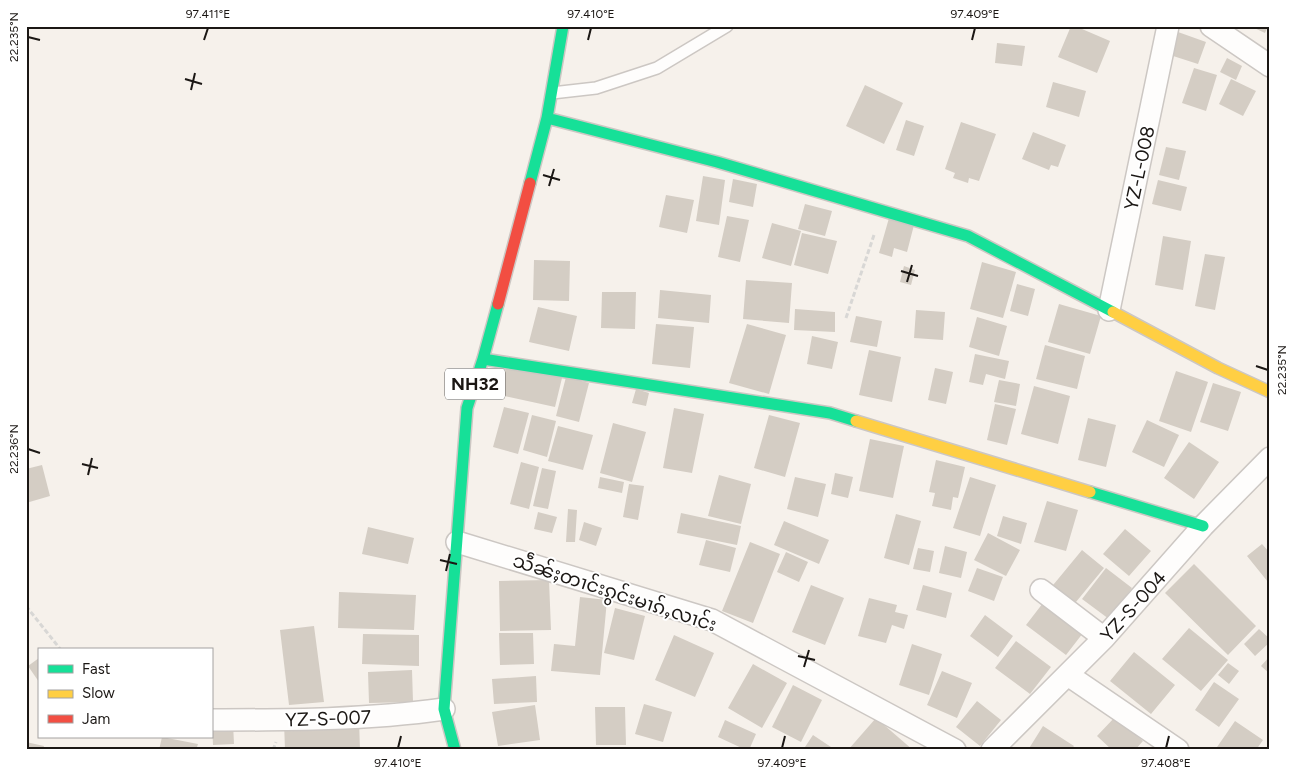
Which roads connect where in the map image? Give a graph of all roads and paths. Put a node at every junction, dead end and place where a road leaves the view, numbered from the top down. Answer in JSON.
{"nodes":[{"id":1,"x":564,"y":26,"type":"edge"},
{"id":2,"x":727,"y":26,"type":"edge"},
{"id":3,"x":1168,"y":26,"type":"edge"},
{"id":4,"x":1211,"y":26,"type":"edge"},
{"id":5,"x":1270,"y":66,"type":"edge"},
{"id":6,"x":552,"y":93,"type":"junction"},
{"id":7,"x":547,"y":118,"type":"junction"},
{"id":8,"x":882,"y":210,"type":"junction"},
{"id":9,"x":1109,"y":310,"type":"junction"},
{"id":10,"x":846,"y":318,"type":"dead end"},
{"id":11,"x":482,"y":359,"type":"junction"},
{"id":12,"x":1270,"y":392,"type":"edge"},
{"id":13,"x":1270,"y":458,"type":"edge"},
{"id":14,"x":1203,"y":526,"type":"junction"},
{"id":15,"x":457,"y":542,"type":"junction"},
{"id":16,"x":1041,"y":590,"type":"dead end"},
{"id":17,"x":26,"y":606,"type":"edge"},
{"id":18,"x":1104,"y":638,"type":"junction"},
{"id":19,"x":59,"y":648,"type":"edge"},
{"id":20,"x":1068,"y":675,"type":"junction"},
{"id":21,"x":444,"y":709,"type":"junction"},
{"id":22,"x":212,"y":720,"type":"edge"},
{"id":23,"x":455,"y":750,"type":"edge"},
{"id":24,"x":955,"y":750,"type":"edge"},
{"id":25,"x":992,"y":750,"type":"edge"},
{"id":26,"x":1178,"y":750,"type":"edge"}],
"edges":[{"from":1,"to":6,"type":"main road","number":"NH32"},
{"from":2,"to":6,"type":"lane"},
{"from":3,"to":9,"type":"street","name":"YZ-L-008"},
{"from":4,"to":5,"type":"street"},
{"from":6,"to":7,"type":"main road","number":"NH32"},
{"from":7,"to":8,"type":"main road"},
{"from":7,"to":11,"type":"main road","number":"NH32"},
{"from":8,"to":9,"type":"main road"},
{"from":8,"to":10,"type":"path"},
{"from":9,"to":12,"type":"main road"},
{"from":11,"to":14,"type":"main road"},
{"from":11,"to":15,"type":"main road","number":"NH32"},
{"from":13,"to":14,"type":"street","name":"YZ-S-004"},
{"from":14,"to":18,"type":"street","name":"YZ-S-004"},
{"from":15,"to":21,"type":"main road","number":"NH32"},
{"from":15,"to":24,"type":"street","name":"သဵၼ်ႈတၢင်းၵွင်းမၢၵ်ႇလၢင်း"},
{"from":16,"to":18,"type":"street"},
{"from":17,"to":19,"type":"path"},
{"from":18,"to":20,"type":"street","name":"YZ-S-004"},
{"from":20,"to":25,"type":"street","name":"YZ-S-004"},
{"from":20,"to":26,"type":"street"},
{"from":21,"to":22,"type":"street","name":"YZ-S-007"},
{"from":21,"to":23,"type":"main road","number":"NH32"}]}
